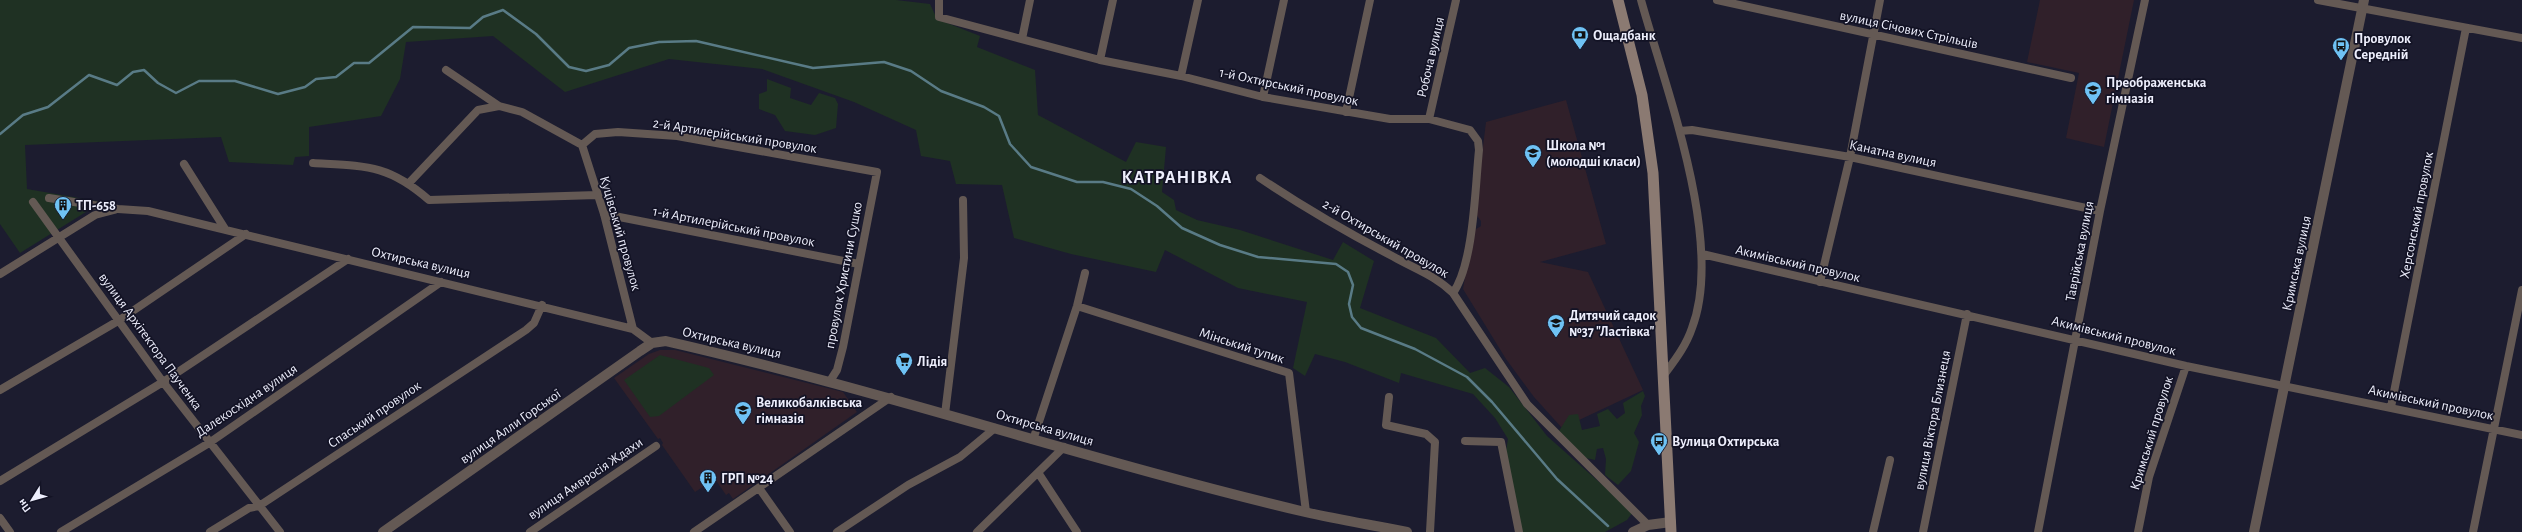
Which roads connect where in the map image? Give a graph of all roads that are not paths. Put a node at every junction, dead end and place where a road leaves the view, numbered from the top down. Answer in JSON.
{"nodes":[{"id":1,"x":939,"y":0,"type":"edge"},
{"id":2,"x":1030,"y":0,"type":"edge"},
{"id":3,"x":1113,"y":0,"type":"edge"},
{"id":4,"x":1198,"y":0,"type":"edge"},
{"id":5,"x":1284,"y":0,"type":"edge"},
{"id":6,"x":1370,"y":0,"type":"edge"},
{"id":7,"x":1456,"y":0,"type":"edge"},
{"id":8,"x":1618,"y":0,"type":"edge"},
{"id":9,"x":1641,"y":0,"type":"edge"},
{"id":10,"x":1717,"y":0,"type":"edge"},
{"id":11,"x":1880,"y":0,"type":"edge"},
{"id":12,"x":2145,"y":0,"type":"edge"},
{"id":13,"x":2318,"y":0,"type":"edge"},
{"id":14,"x":2363,"y":5,"type":"edge"},
{"id":15,"x":2466,"y":28,"type":"junction"},
{"id":16,"x":1873,"y":35,"type":"junction"},
{"id":17,"x":2522,"y":38,"type":"edge"},
{"id":18,"x":1022,"y":39,"type":"junction"},
{"id":19,"x":1100,"y":60,"type":"junction"},
{"id":20,"x":446,"y":70,"type":"dead end"},
{"id":21,"x":1181,"y":76,"type":"junction"},
{"id":22,"x":2071,"y":78,"type":"dead end"},
{"id":23,"x":1263,"y":97,"type":"junction"},
{"id":24,"x":500,"y":106,"type":"junction"},
{"id":25,"x":1346,"y":112,"type":"junction"},
{"id":26,"x":1429,"y":119,"type":"junction"},
{"id":27,"x":1680,"y":131,"type":"junction"},
{"id":28,"x":582,"y":145,"type":"junction"},
{"id":29,"x":1850,"y":157,"type":"junction"},
{"id":30,"x":313,"y":163,"type":"dead end"},
{"id":31,"x":184,"y":164,"type":"dead end"},
{"id":32,"x":877,"y":172,"type":"joint"},
{"id":33,"x":1260,"y":178,"type":"dead end"},
{"id":34,"x":409,"y":183,"type":"junction"},
{"id":35,"x":597,"y":194,"type":"junction"},
{"id":36,"x":49,"y":198,"type":"dead end"},
{"id":37,"x":963,"y":200,"type":"dead end"},
{"id":38,"x":33,"y":202,"type":"dead end"},
{"id":39,"x":118,"y":209,"type":"junction"},
{"id":40,"x":2100,"y":212,"type":"junction"},
{"id":41,"x":604,"y":214,"type":"junction"},
{"id":42,"x":225,"y":230,"type":"junction"},
{"id":43,"x":246,"y":234,"type":"junction"},
{"id":44,"x":60,"y":237,"type":"junction"},
{"id":45,"x":1702,"y":254,"type":"junction"},
{"id":46,"x":348,"y":259,"type":"junction"},
{"id":47,"x":859,"y":264,"type":"junction"},
{"id":48,"x":1085,"y":273,"type":"dead end"},
{"id":49,"x":0,"y":274,"type":"edge"},
{"id":50,"x":441,"y":282,"type":"junction"},
{"id":51,"x":1820,"y":282,"type":"junction"},
{"id":52,"x":2522,"y":290,"type":"edge"},
{"id":53,"x":1453,"y":293,"type":"junction"},
{"id":54,"x":542,"y":305,"type":"junction"},
{"id":55,"x":1077,"y":306,"type":"junction"},
{"id":56,"x":1967,"y":314,"type":"junction"},
{"id":57,"x":118,"y":321,"type":"junction"},
{"id":58,"x":633,"y":329,"type":"junction"},
{"id":59,"x":2076,"y":339,"type":"junction"},
{"id":60,"x":652,"y":343,"type":"junction"},
{"id":61,"x":2186,"y":366,"type":"junction"},
{"id":62,"x":1664,"y":375,"type":"junction"},
{"id":63,"x":830,"y":381,"type":"junction"},
{"id":64,"x":163,"y":382,"type":"junction"},
{"id":65,"x":2285,"y":386,"type":"junction"},
{"id":66,"x":0,"y":390,"type":"edge"},
{"id":67,"x":1389,"y":397,"type":"dead end"},
{"id":68,"x":891,"y":398,"type":"junction"},
{"id":69,"x":2391,"y":407,"type":"junction"},
{"id":70,"x":945,"y":414,"type":"junction"},
{"id":71,"x":995,"y":428,"type":"junction"},
{"id":72,"x":2493,"y":428,"type":"junction"},
{"id":73,"x":2522,"y":435,"type":"edge"},
{"id":74,"x":1033,"y":440,"type":"junction"},
{"id":75,"x":1465,"y":441,"type":"dead end"},
{"id":76,"x":209,"y":443,"type":"junction"},
{"id":77,"x":656,"y":446,"type":"dead end"},
{"id":78,"x":1064,"y":447,"type":"junction"},
{"id":79,"x":1890,"y":460,"type":"dead end"},
{"id":80,"x":1039,"y":474,"type":"junction"},
{"id":81,"x":0,"y":481,"type":"edge"},
{"id":82,"x":759,"y":488,"type":"junction"},
{"id":83,"x":259,"y":506,"type":"junction"},
{"id":84,"x":1306,"y":512,"type":"junction"},
{"id":85,"x":0,"y":518,"type":"edge"},
{"id":86,"x":1648,"y":525,"type":"junction"},
{"id":87,"x":1671,"y":530,"type":"edge"},
{"id":88,"x":10,"y":532,"type":"edge"},
{"id":89,"x":61,"y":532,"type":"edge"},
{"id":90,"x":210,"y":532,"type":"edge"},
{"id":91,"x":280,"y":532,"type":"edge"},
{"id":92,"x":383,"y":532,"type":"edge"},
{"id":93,"x":530,"y":532,"type":"edge"},
{"id":94,"x":694,"y":532,"type":"edge"},
{"id":95,"x":790,"y":532,"type":"edge"},
{"id":96,"x":837,"y":532,"type":"edge"},
{"id":97,"x":977,"y":532,"type":"edge"},
{"id":98,"x":1077,"y":532,"type":"edge"},
{"id":99,"x":1407,"y":532,"type":"edge"},
{"id":100,"x":1430,"y":532,"type":"edge"},
{"id":101,"x":1518,"y":532,"type":"edge"},
{"id":102,"x":1633,"y":532,"type":"edge"},
{"id":103,"x":1873,"y":532,"type":"edge"},
{"id":104,"x":1923,"y":532,"type":"edge"},
{"id":105,"x":2038,"y":532,"type":"edge"},
{"id":106,"x":2138,"y":532,"type":"edge"},
{"id":107,"x":2254,"y":532,"type":"edge"},
{"id":108,"x":2473,"y":532,"type":"edge"}],
"edges":[{"from":1,"to":18,"type":"street","name":"1-й Охтирський провулок"},
{"from":2,"to":18,"type":"street"},
{"from":3,"to":19,"type":"street"},
{"from":4,"to":21,"type":"street"},
{"from":5,"to":23,"type":"street"},
{"from":6,"to":25,"type":"street"},
{"from":7,"to":26,"type":"street","name":"Робоча вулиця"},
{"from":8,"to":62,"type":"main road"},
{"from":9,"to":27,"type":"street"},
{"from":10,"to":16,"type":"street","name":"вулиця Січових Стрільців"},
{"from":11,"to":16,"type":"street"},
{"from":12,"to":40,"type":"street","name":"Таврійська вулиця"},
{"from":13,"to":14,"type":"street"},
{"from":14,"to":15,"type":"street"},
{"from":14,"to":65,"type":"street","name":"Кримська вулиця"},
{"from":15,"to":17,"type":"street"},
{"from":15,"to":69,"type":"street","name":"Херсонський провулок"},
{"from":16,"to":22,"type":"street","name":"вулиця Січових Стрільців"},
{"from":16,"to":29,"type":"street"},
{"from":18,"to":19,"type":"street","name":"1-й Охтирський провулок"},
{"from":19,"to":21,"type":"street","name":"1-й Охтирський провулок"},
{"from":20,"to":24,"type":"street"},
{"from":21,"to":23,"type":"street","name":"1-й Охтирський провулок"},
{"from":23,"to":25,"type":"street","name":"1-й Охтирський провулок"},
{"from":24,"to":28,"type":"street"},
{"from":24,"to":34,"type":"street"},
{"from":25,"to":26,"type":"street","name":"1-й Охтирський провулок"},
{"from":26,"to":53,"type":"street","name":"1-й Охтирський провулок"},
{"from":27,"to":29,"type":"street","name":"Канатна вулиця"},
{"from":27,"to":45,"type":"street"},
{"from":28,"to":32,"type":"street","name":"2-й Артилерійський провулок"},
{"from":28,"to":35,"type":"street","name":"Куцівський провулок"},
{"from":29,"to":40,"type":"street","name":"Канатна вулиця"},
{"from":29,"to":51,"type":"street"},
{"from":30,"to":34,"type":"street"},
{"from":31,"to":42,"type":"street"},
{"from":32,"to":47,"type":"street","name":"провулок Христини Сушко"},
{"from":33,"to":53,"type":"street","name":"2-й Охтирський провулок"},
{"from":34,"to":35,"type":"street"},
{"from":35,"to":41,"type":"street","name":"Куцівський провулок"},
{"from":36,"to":39,"type":"street","name":"Охтирська вулиця"},
{"from":37,"to":70,"type":"street"},
{"from":38,"to":44,"type":"street","name":"вулиця Архітектора Паученка"},
{"from":39,"to":42,"type":"street","name":"Охтирська вулиця"},
{"from":39,"to":44,"type":"street"},
{"from":40,"to":59,"type":"street","name":"Таврійська вулиця"},
{"from":41,"to":47,"type":"street","name":"1-й Артилерійський провулок"},
{"from":41,"to":58,"type":"street","name":"Куцівський провулок"},
{"from":42,"to":43,"type":"street","name":"Охтирська вулиця"},
{"from":43,"to":46,"type":"street","name":"Охтирська вулиця"},
{"from":43,"to":57,"type":"street"},
{"from":44,"to":49,"type":"street"},
{"from":44,"to":57,"type":"street","name":"вулиця Архітектора Паученка"},
{"from":45,"to":51,"type":"street","name":"Акимівський провулок"},
{"from":45,"to":62,"type":"street"},
{"from":46,"to":50,"type":"street","name":"Охтирська вулиця"},
{"from":46,"to":64,"type":"street"},
{"from":47,"to":63,"type":"street","name":"провулок Христини Сушко"},
{"from":48,"to":55,"type":"street"},
{"from":50,"to":54,"type":"street","name":"Охтирська вулиця"},
{"from":50,"to":76,"type":"street","name":"Далекосхідна вулиця"},
{"from":51,"to":56,"type":"street","name":"Акимівський провулок"},
{"from":52,"to":72,"type":"street"},
{"from":53,"to":86,"type":"street","name":"2-й Охтирський провулок"},
{"from":54,"to":58,"type":"street","name":"Охтирська вулиця"},
{"from":54,"to":83,"type":"street","name":"Спаський провулок"},
{"from":55,"to":74,"type":"street"},
{"from":55,"to":84,"type":"street","name":"Мінський тупик"},
{"from":56,"to":59,"type":"street","name":"Акимівський провулок"},
{"from":56,"to":104,"type":"street","name":"вулиця Віктора Близнеця"},
{"from":57,"to":64,"type":"street","name":"вулиця Архітектора Паученка"},
{"from":57,"to":66,"type":"street"},
{"from":58,"to":60,"type":"street","name":"Охтирська вулиця"},
{"from":59,"to":61,"type":"street","name":"Акимівський провулок"},
{"from":59,"to":105,"type":"street","name":"Таврійська вулиця"},
{"from":60,"to":63,"type":"street","name":"Охтирська вулиця"},
{"from":60,"to":92,"type":"street","name":"вулиця Алли Горської"},
{"from":61,"to":65,"type":"street","name":"Акимівський провулок"},
{"from":61,"to":106,"type":"street","name":"Кримський провулок"},
{"from":62,"to":87,"type":"main road"},
{"from":63,"to":68,"type":"street","name":"Охтирська вулиця"},
{"from":64,"to":76,"type":"street","name":"вулиця Архітектора Паученка"},
{"from":64,"to":81,"type":"street"},
{"from":65,"to":69,"type":"street","name":"Акимівський провулок"},
{"from":65,"to":107,"type":"street","name":"Кримська вулиця"},
{"from":67,"to":100,"type":"street"},
{"from":68,"to":70,"type":"street","name":"Охтирська вулиця"},
{"from":68,"to":82,"type":"street"},
{"from":69,"to":72,"type":"street","name":"Акимівський провулок"},
{"from":70,"to":71,"type":"street","name":"Охтирська вулиця"},
{"from":71,"to":74,"type":"street","name":"Охтирська вулиця"},
{"from":71,"to":96,"type":"street"},
{"from":72,"to":73,"type":"street","name":"Акимівський провулок"},
{"from":72,"to":108,"type":"street"},
{"from":74,"to":78,"type":"street","name":"Охтирська вулиця"},
{"from":75,"to":101,"type":"street"},
{"from":76,"to":83,"type":"street","name":"вулиця Архітектора Паученка"},
{"from":76,"to":89,"type":"street","name":"Далекосхідна вулиця"},
{"from":77,"to":93,"type":"street","name":"вулиця Амвросія Ждахи"},
{"from":78,"to":80,"type":"street"},
{"from":78,"to":84,"type":"street","name":"Охтирська вулиця"},
{"from":79,"to":103,"type":"street"},
{"from":80,"to":97,"type":"street"},
{"from":80,"to":98,"type":"street"},
{"from":82,"to":94,"type":"street"},
{"from":82,"to":95,"type":"street"},
{"from":83,"to":90,"type":"street","name":"Спаський провулок"},
{"from":83,"to":91,"type":"street","name":"вулиця Архітектора Паученка"},
{"from":84,"to":99,"type":"street","name":"Охтирська вулиця"},
{"from":85,"to":88,"type":"street"},
{"from":86,"to":87,"type":"street"},
{"from":86,"to":102,"type":"street"}]}
